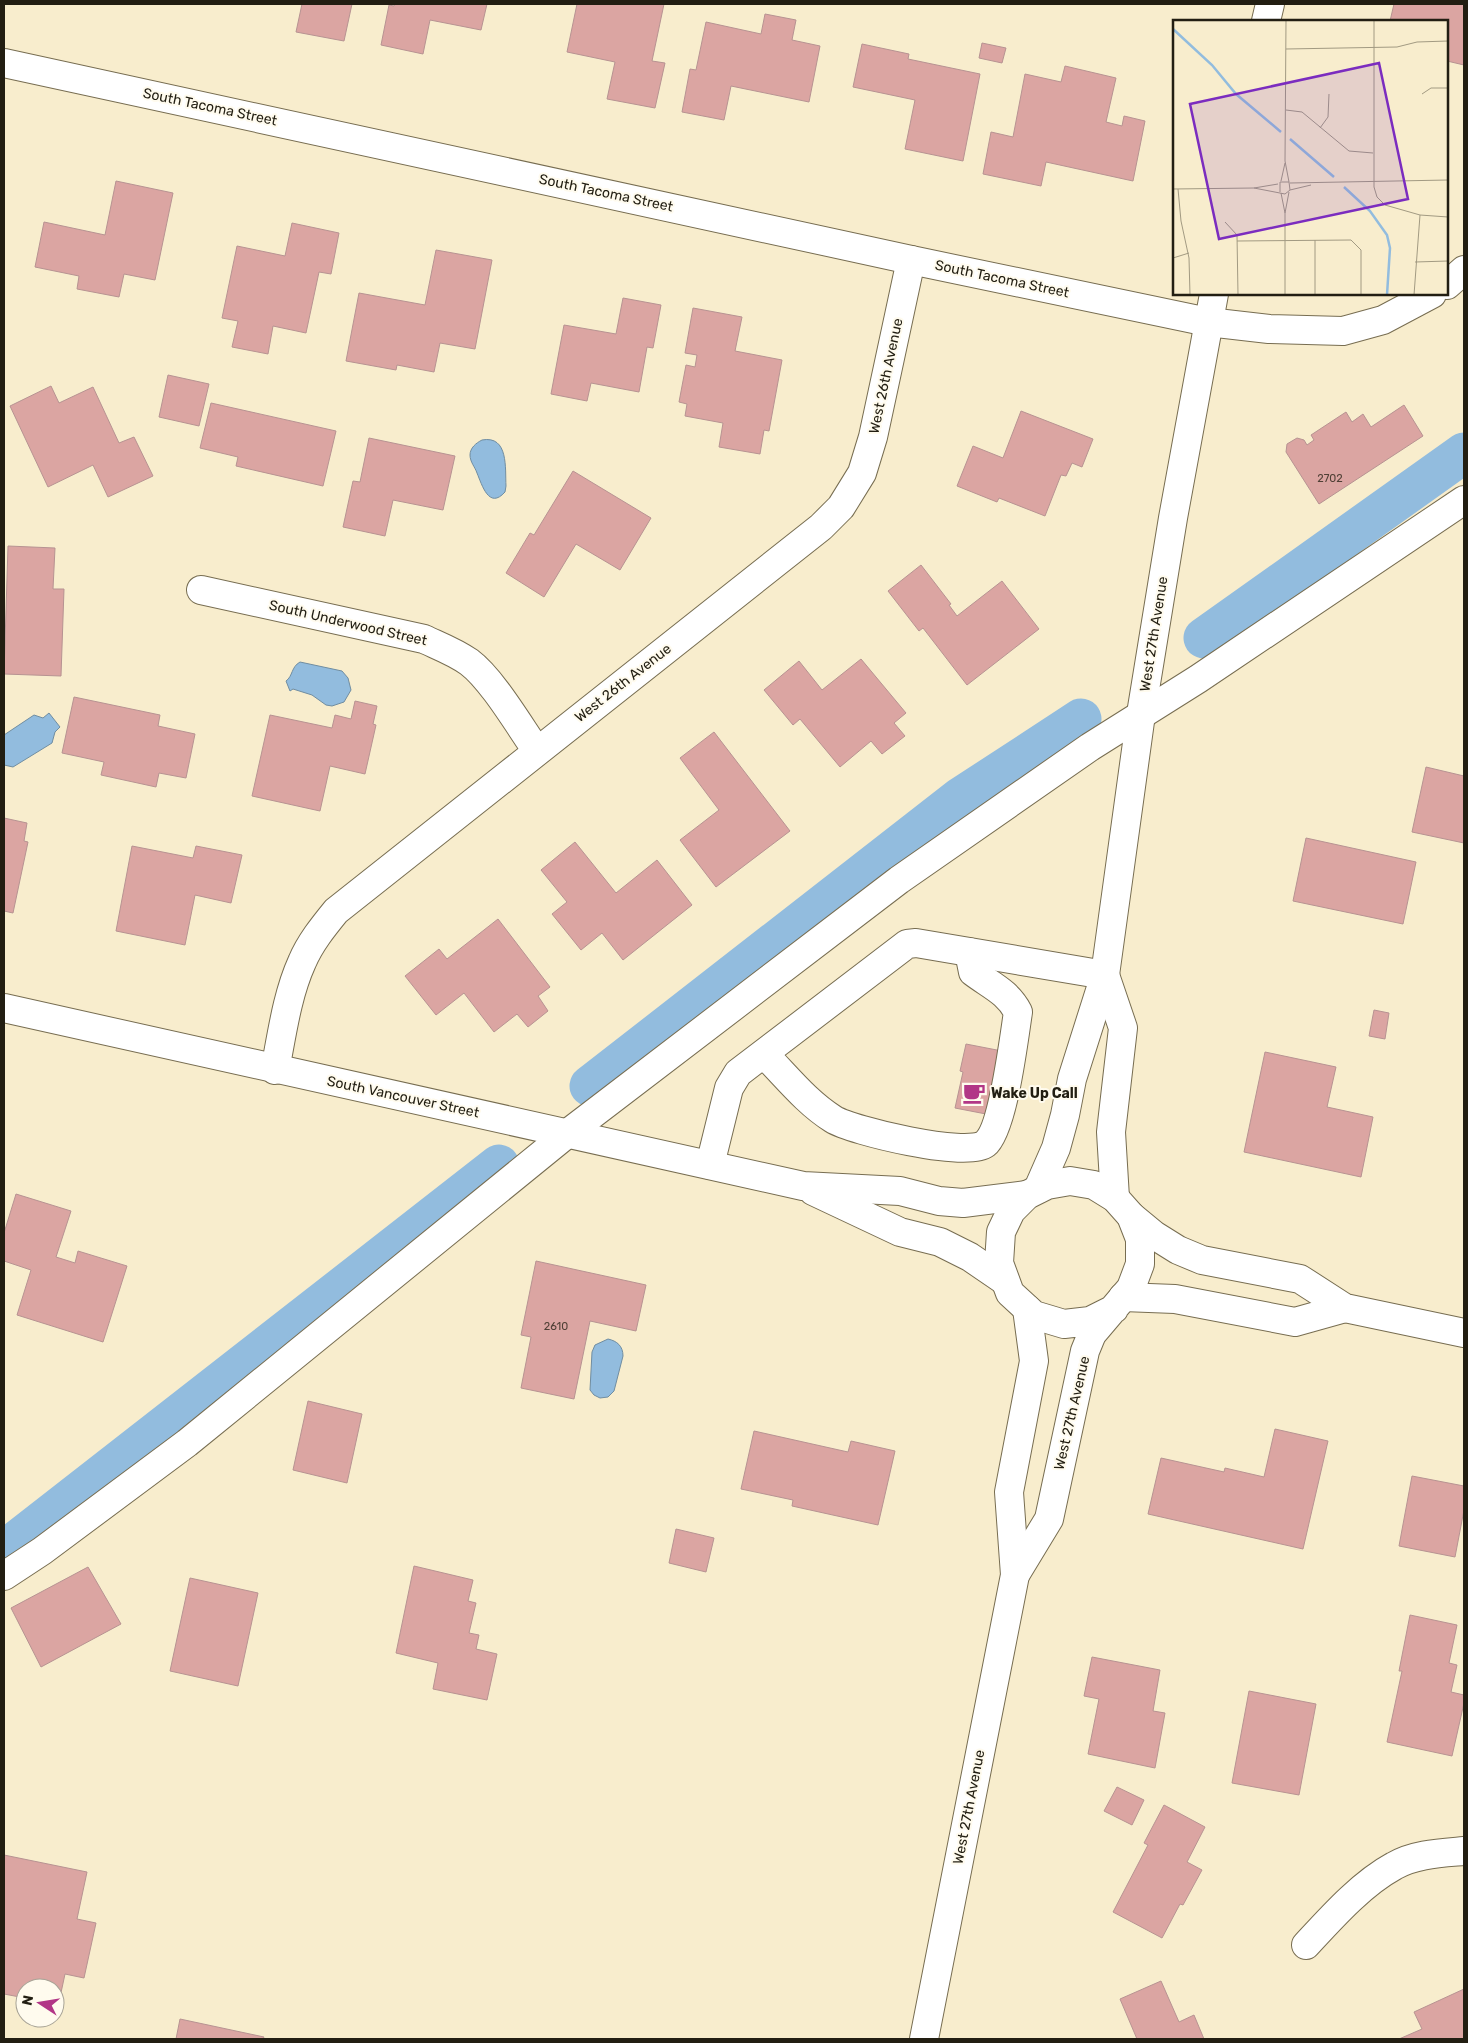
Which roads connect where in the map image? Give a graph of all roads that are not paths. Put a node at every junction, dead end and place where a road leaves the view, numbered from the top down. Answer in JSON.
{"nodes":[{"id":1,"x":1270,"y":4,"type":"edge"},
{"id":2,"x":1266,"y":20,"type":"edge"},
{"id":3,"x":4,"y":63,"type":"edge"},
{"id":4,"x":911,"y":260,"type":"junction"},
{"id":5,"x":1464,"y":270,"type":"edge"},
{"id":6,"x":1448,"y":284,"type":"edge"},
{"id":7,"x":1214,"y":295,"type":"edge"},
{"id":8,"x":1430,"y":295,"type":"edge"},
{"id":9,"x":1208,"y":322,"type":"junction"},
{"id":10,"x":1464,"y":500,"type":"edge"},
{"id":11,"x":201,"y":590,"type":"dead end"},
{"id":12,"x":1142,"y":714,"type":"junction"},
{"id":13,"x":538,"y":751,"type":"junction"},
{"id":14,"x":969,"y":952,"type":"junction"},
{"id":15,"x":1105,"y":976,"type":"junction"},
{"id":16,"x":4,"y":1008,"type":"edge"},
{"id":17,"x":764,"y":1054,"type":"junction"},
{"id":18,"x":275,"y":1070,"type":"junction"},
{"id":19,"x":568,"y":1133,"type":"junction"},
{"id":20,"x":710,"y":1165,"type":"junction"},
{"id":21,"x":803,"y":1186,"type":"junction"},
{"id":22,"x":1033,"y":1192,"type":"junction"},
{"id":23,"x":1123,"y":1207,"type":"junction"},
{"id":24,"x":1005,"y":1281,"type":"junction"},
{"id":25,"x":1118,"y":1303,"type":"junction"},
{"id":26,"x":1345,"y":1308,"type":"junction"},
{"id":27,"x":1027,"y":1309,"type":"junction"},
{"id":28,"x":1464,"y":1332,"type":"edge"},
{"id":29,"x":1015,"y":1575,"type":"junction"},
{"id":30,"x":4,"y":1576,"type":"edge"},
{"id":31,"x":1464,"y":1851,"type":"edge"},
{"id":32,"x":1306,"y":1945,"type":"dead end"},
{"id":33,"x":924,"y":2039,"type":"edge"}],
"edges":[{"from":1,"to":2,"type":"street"},
{"from":3,"to":4,"type":"street","name":"South Tacoma Street"},
{"from":4,"to":9,"type":"street","name":"South Tacoma Street"},
{"from":4,"to":13,"type":"street","name":"West 26th Avenue"},
{"from":5,"to":6,"type":"street"},
{"from":7,"to":9,"type":"street","name":"West 27th Avenue"},
{"from":8,"to":9,"type":"street","name":"South Tacoma Street"},
{"from":9,"to":12,"type":"street","name":"West 27th Avenue"},
{"from":10,"to":12,"type":"street"},
{"from":11,"to":13,"type":"street","name":"South Underwood Street"},
{"from":12,"to":15,"type":"street","name":"West 27th Avenue"},
{"from":12,"to":19,"type":"street"},
{"from":13,"to":18,"type":"street","name":"West 26th Avenue"},
{"from":14,"to":15,"type":"street"},
{"from":14,"to":17,"type":"street"},
{"from":14,"to":17,"type":"street"},
{"from":15,"to":22,"type":"street","name":"West 27th Avenue"},
{"from":15,"to":23,"type":"street","name":"West 27th Avenue"},
{"from":16,"to":18,"type":"street","name":"South Vancouver Street"},
{"from":17,"to":20,"type":"street"},
{"from":18,"to":19,"type":"street","name":"South Vancouver Street"},
{"from":19,"to":20,"type":"street","name":"South Vancouver Street"},
{"from":19,"to":30,"type":"street"},
{"from":20,"to":21,"type":"street","name":"South Vancouver Street"},
{"from":21,"to":22,"type":"street","name":"South Vancouver Street"},
{"from":21,"to":24,"type":"street","name":"South Vancouver Street"},
{"from":22,"to":23,"type":"street"},
{"from":22,"to":24,"type":"street","name":"West 27th Avenue"},
{"from":23,"to":25,"type":"street","name":"West 27th Avenue"},
{"from":23,"to":26,"type":"street"},
{"from":24,"to":27,"type":"street","name":"West 27th Avenue"},
{"from":25,"to":26,"type":"street"},
{"from":25,"to":27,"type":"street","name":"West 27th Avenue"},
{"from":25,"to":29,"type":"street","name":"West 27th Avenue"},
{"from":26,"to":28,"type":"street"},
{"from":27,"to":29,"type":"street","name":"West 27th Avenue"},
{"from":29,"to":33,"type":"street","name":"West 27th Avenue"},
{"from":31,"to":32,"type":"street"}]}
